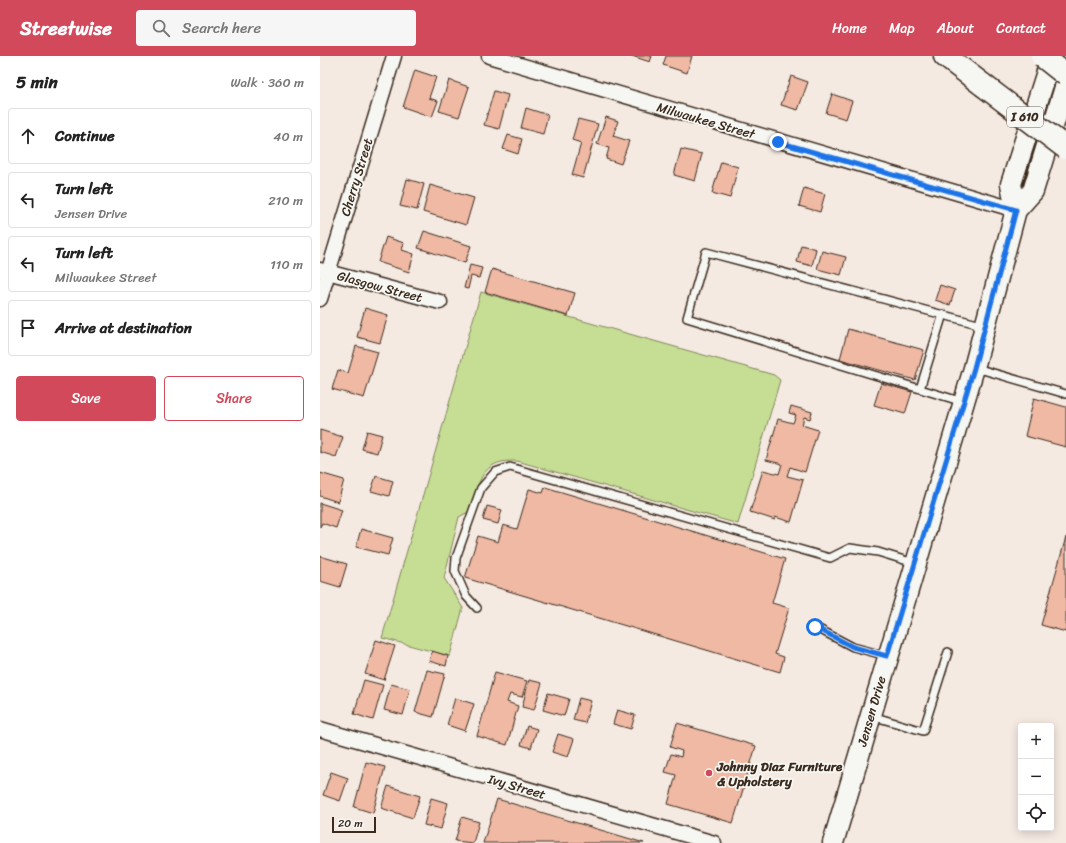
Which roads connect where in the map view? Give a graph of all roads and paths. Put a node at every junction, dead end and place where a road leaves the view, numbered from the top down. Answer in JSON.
{"nodes":[{"id":1,"x":394,"y":56,"type":"edge"},
{"id":2,"x":489,"y":56,"type":"edge"},
{"id":3,"x":945,"y":56,"type":"edge"},
{"id":4,"x":1042,"y":56,"type":"edge"},
{"id":5,"x":1052,"y":56,"type":"edge"},
{"id":6,"x":1066,"y":74,"type":"edge"},
{"id":7,"x":1066,"y":84,"type":"edge"},
{"id":8,"x":1066,"y":148,"type":"edge"},
{"id":9,"x":1016,"y":210,"type":"junction"},
{"id":10,"x":324,"y":271,"type":"edge"},
{"id":11,"x":320,"y":299,"type":"edge"},
{"id":12,"x":440,"y":302,"type":"dead end"},
{"id":13,"x":943,"y":314,"type":"junction"},
{"id":14,"x":985,"y":326,"type":"junction"},
{"id":15,"x":974,"y":368,"type":"junction"},
{"id":16,"x":920,"y":389,"type":"junction"},
{"id":17,"x":1066,"y":394,"type":"edge"},
{"id":18,"x":963,"y":402,"type":"junction"},
{"id":19,"x":914,"y":563,"type":"junction"},
{"id":20,"x":477,"y":608,"type":"dead end"},
{"id":21,"x":815,"y":627,"type":"dead end"},
{"id":22,"x":948,"y":652,"type":"dead end"},
{"id":23,"x":887,"y":656,"type":"junction"},
{"id":24,"x":870,"y":715,"type":"junction"},
{"id":25,"x":320,"y":729,"type":"edge"},
{"id":26,"x":714,"y":843,"type":"edge"},
{"id":27,"x":833,"y":843,"type":"edge"}],
"edges":[{"from":1,"to":10,"type":"street","name":"Cherry Street"},
{"from":2,"to":9,"type":"street","name":"Milwaukee Street"},
{"from":3,"to":8,"type":"highway","number":"I 610","bridge":true},
{"from":4,"to":6,"type":"highway","bridge":true},
{"from":5,"to":9,"type":"main road","name":"Jensen Drive"},
{"from":7,"to":9,"type":"main road","name":"Jensen Drive"},
{"from":9,"to":14,"type":"main road","name":"Jensen Drive"},
{"from":10,"to":11,"type":"street","name":"Cherry Street"},
{"from":10,"to":12,"type":"street","name":"Glasgow Street"},
{"from":13,"to":14,"type":"lane"},
{"from":13,"to":16,"type":"lane"},
{"from":13,"to":16,"type":"lane"},
{"from":14,"to":15,"type":"main road","name":"Jensen Drive"},
{"from":15,"to":17,"type":"lane"},
{"from":15,"to":18,"type":"main road","name":"Jensen Drive"},
{"from":16,"to":18,"type":"lane"},
{"from":18,"to":19,"type":"main road","name":"Jensen Drive"},
{"from":19,"to":20,"type":"lane"},
{"from":19,"to":23,"type":"main road","name":"Jensen Drive"},
{"from":21,"to":23,"type":"lane"},
{"from":22,"to":24,"type":"lane"},
{"from":23,"to":24,"type":"main road","name":"Jensen Drive"},
{"from":24,"to":27,"type":"main road","name":"Jensen Drive"},
{"from":25,"to":26,"type":"street","name":"Ivy Street"}]}
